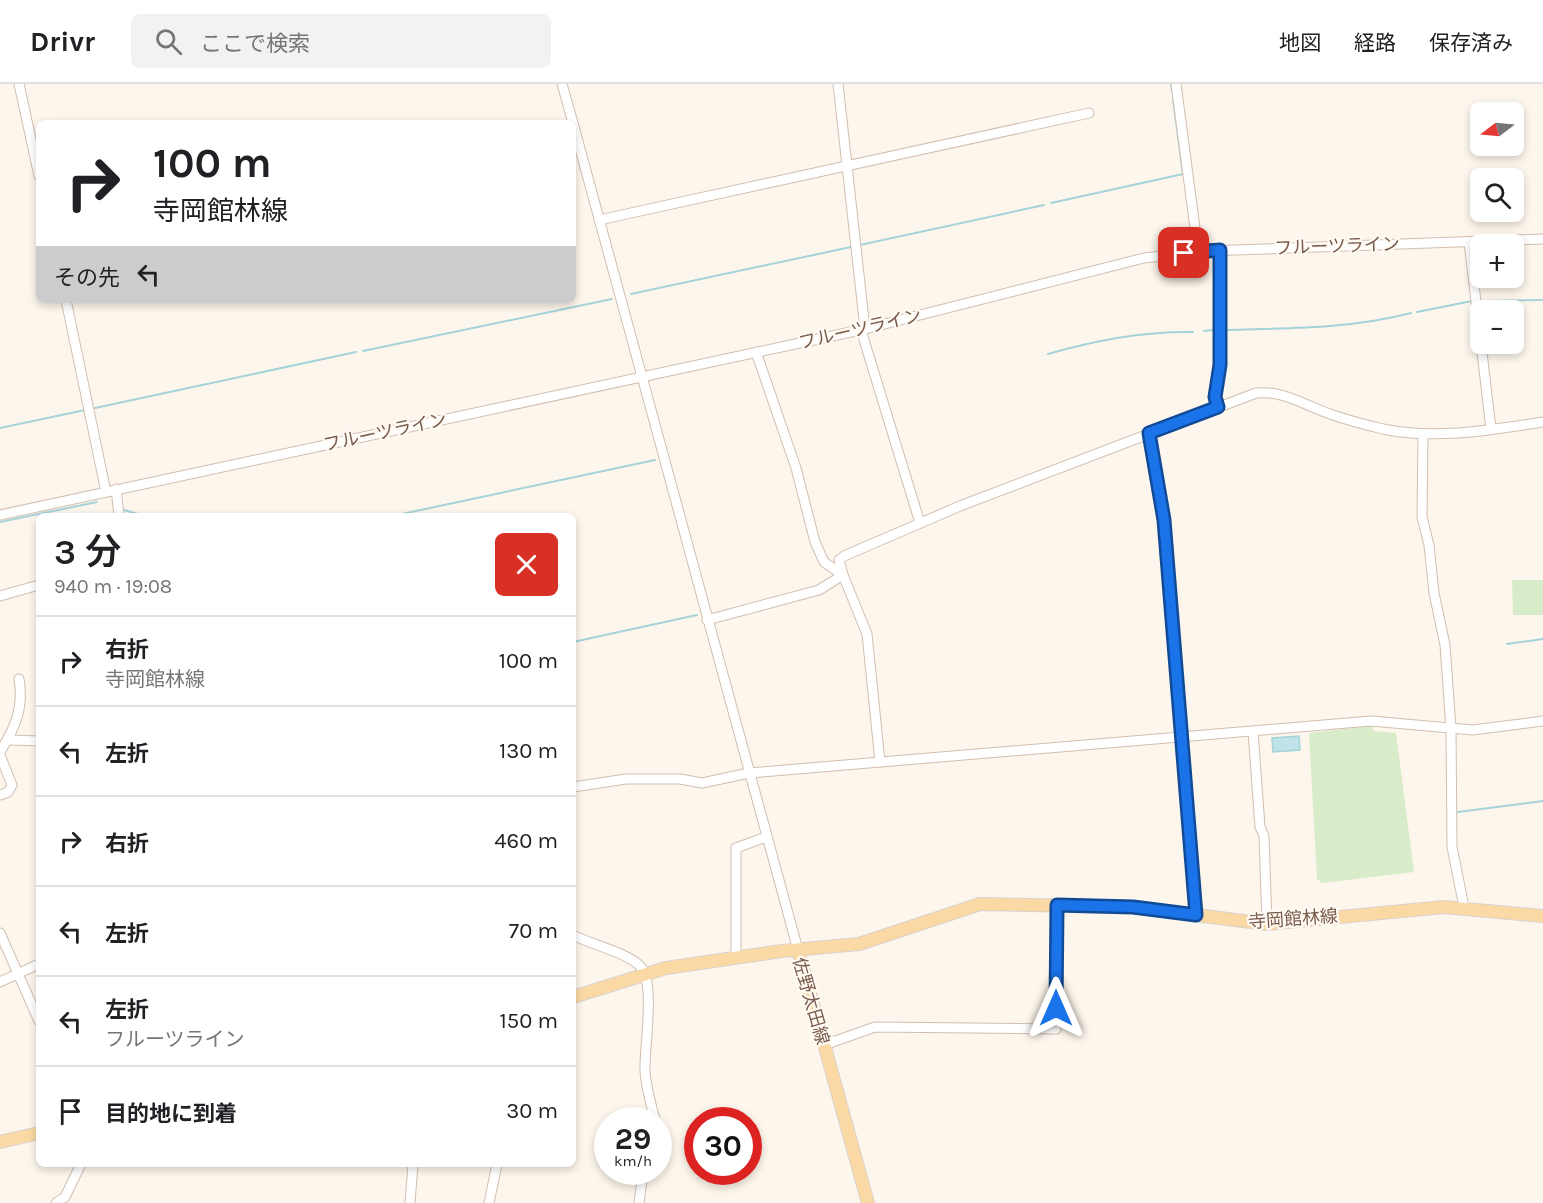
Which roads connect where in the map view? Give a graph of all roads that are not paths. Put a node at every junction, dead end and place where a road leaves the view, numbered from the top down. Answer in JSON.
{"nodes":[{"id":1,"x":19,"y":84,"type":"edge"},
{"id":2,"x":562,"y":84,"type":"edge"},
{"id":3,"x":838,"y":84,"type":"edge"},
{"id":4,"x":1176,"y":84,"type":"edge"},
{"id":5,"x":1089,"y":113,"type":"dead end"},
{"id":6,"x":572,"y":120,"type":"edge"},
{"id":7,"x":576,"y":134,"type":"edge"},
{"id":8,"x":36,"y":162,"type":"edge"},
{"id":9,"x":847,"y":166,"type":"junction"},
{"id":10,"x":599,"y":220,"type":"junction"},
{"id":11,"x":1543,"y":239,"type":"edge"},
{"id":12,"x":1469,"y":242,"type":"junction"},
{"id":13,"x":1220,"y":250,"type":"junction"},
{"id":14,"x":1198,"y":251,"type":"junction"},
{"id":15,"x":67,"y":303,"type":"edge"},
{"id":16,"x":863,"y":329,"type":"junction"},
{"id":17,"x":756,"y":352,"type":"junction"},
{"id":18,"x":642,"y":376,"type":"junction"},
{"id":19,"x":1218,"y":407,"type":"junction"},
{"id":20,"x":1543,"y":422,"type":"edge"},
{"id":21,"x":1491,"y":429,"type":"junction"},
{"id":22,"x":1149,"y":433,"type":"junction"},
{"id":23,"x":1423,"y":434,"type":"junction"},
{"id":24,"x":116,"y":489,"type":"junction"},
{"id":25,"x":106,"y":492,"type":"junction"},
{"id":26,"x":118,"y":513,"type":"edge"},
{"id":27,"x":0,"y":515,"type":"edge"},
{"id":28,"x":920,"y":523,"type":"junction"},
{"id":29,"x":843,"y":575,"type":"junction"},
{"id":30,"x":36,"y":586,"type":"edge"},
{"id":31,"x":0,"y":596,"type":"edge"},
{"id":32,"x":707,"y":620,"type":"junction"},
{"id":33,"x":19,"y":679,"type":"dead end"},
{"id":34,"x":1543,"y":721,"type":"edge"},
{"id":35,"x":1451,"y":729,"type":"junction"},
{"id":36,"x":1253,"y":731,"type":"junction"},
{"id":37,"x":1180,"y":738,"type":"junction"},
{"id":38,"x":10,"y":740,"type":"junction"},
{"id":39,"x":36,"y":741,"type":"edge"},
{"id":40,"x":0,"y":753,"type":"edge"},
{"id":41,"x":880,"y":762,"type":"junction"},
{"id":42,"x":749,"y":773,"type":"junction"},
{"id":43,"x":576,"y":787,"type":"edge"},
{"id":44,"x":0,"y":795,"type":"edge"},
{"id":45,"x":766,"y":837,"type":"junction"},
{"id":46,"x":1057,"y":905,"type":"junction"},
{"id":47,"x":1464,"y":907,"type":"junction"},
{"id":48,"x":1196,"y":915,"type":"junction"},
{"id":49,"x":1543,"y":916,"type":"edge"},
{"id":50,"x":1267,"y":924,"type":"junction"},
{"id":51,"x":0,"y":933,"type":"edge"},
{"id":52,"x":576,"y":937,"type":"edge"},
{"id":53,"x":798,"y":950,"type":"junction"},
{"id":54,"x":736,"y":958,"type":"junction"},
{"id":55,"x":36,"y":965,"type":"edge"},
{"id":56,"x":18,"y":974,"type":"junction"},
{"id":57,"x":645,"y":974,"type":"junction"},
{"id":58,"x":0,"y":982,"type":"edge"},
{"id":59,"x":576,"y":996,"type":"edge"},
{"id":60,"x":36,"y":1014,"type":"edge"},
{"id":61,"x":824,"y":1045,"type":"junction"},
{"id":62,"x":652,"y":1107,"type":"edge"},
{"id":63,"x":36,"y":1134,"type":"edge"},
{"id":64,"x":0,"y":1142,"type":"edge"},
{"id":65,"x":80,"y":1167,"type":"edge"},
{"id":66,"x":413,"y":1167,"type":"edge"},
{"id":67,"x":496,"y":1167,"type":"edge"},
{"id":68,"x":641,"y":1185,"type":"edge"},
{"id":69,"x":56,"y":1203,"type":"edge"},
{"id":70,"x":411,"y":1203,"type":"edge"},
{"id":71,"x":489,"y":1203,"type":"edge"},
{"id":72,"x":639,"y":1203,"type":"edge"},
{"id":73,"x":868,"y":1203,"type":"edge"}],
"edges":[{"from":1,"to":8,"type":"street"},
{"from":2,"to":6,"type":"street"},
{"from":3,"to":9,"type":"street"},
{"from":4,"to":14,"type":"street"},
{"from":5,"to":9,"type":"street"},
{"from":7,"to":10,"type":"street"},
{"from":9,"to":10,"type":"street"},
{"from":9,"to":16,"type":"street"},
{"from":10,"to":18,"type":"street"},
{"from":11,"to":12,"type":"street","name":"フルーツライン"},
{"from":12,"to":13,"type":"street","name":"フルーツライン"},
{"from":12,"to":21,"type":"street"},
{"from":13,"to":14,"type":"street","name":"フルーツライン"},
{"from":13,"to":19,"type":"street"},
{"from":14,"to":16,"type":"street","name":"フルーツライン"},
{"from":15,"to":25,"type":"street"},
{"from":16,"to":17,"type":"street","name":"フルーツライン"},
{"from":16,"to":28,"type":"street"},
{"from":17,"to":18,"type":"street","name":"フルーツライン"},
{"from":17,"to":29,"type":"street"},
{"from":18,"to":24,"type":"street","name":"フルーツライン"},
{"from":18,"to":32,"type":"street"},
{"from":19,"to":22,"type":"street"},
{"from":19,"to":23,"type":"street"},
{"from":20,"to":21,"type":"street"},
{"from":21,"to":23,"type":"street"},
{"from":22,"to":28,"type":"street"},
{"from":22,"to":37,"type":"street"},
{"from":23,"to":35,"type":"street"},
{"from":24,"to":25,"type":"street","name":"フルーツライン"},
{"from":24,"to":26,"type":"street"},
{"from":25,"to":27,"type":"street","name":"フルーツライン"},
{"from":28,"to":29,"type":"street"},
{"from":29,"to":32,"type":"street"},
{"from":29,"to":41,"type":"street"},
{"from":30,"to":31,"type":"street"},
{"from":32,"to":42,"type":"street"},
{"from":33,"to":38,"type":"street"},
{"from":34,"to":35,"type":"street"},
{"from":35,"to":36,"type":"street"},
{"from":35,"to":47,"type":"street"},
{"from":36,"to":37,"type":"street"},
{"from":36,"to":50,"type":"street"},
{"from":37,"to":41,"type":"street"},
{"from":37,"to":48,"type":"street"},
{"from":38,"to":39,"type":"street"},
{"from":38,"to":40,"type":"street"},
{"from":40,"to":44,"type":"street"},
{"from":41,"to":42,"type":"street"},
{"from":42,"to":43,"type":"street"},
{"from":42,"to":45,"type":"street"},
{"from":45,"to":53,"type":"street"},
{"from":45,"to":54,"type":"street"},
{"from":46,"to":48,"type":"main road","name":"寺岡館林線"},
{"from":46,"to":53,"type":"main road","name":"寺岡館林線"},
{"from":46,"to":61,"type":"street"},
{"from":47,"to":49,"type":"main road","name":"寺岡館林線"},
{"from":47,"to":50,"type":"main road","name":"寺岡館林線"},
{"from":48,"to":50,"type":"main road","name":"寺岡館林線"},
{"from":51,"to":56,"type":"street"},
{"from":52,"to":57,"type":"street"},
{"from":53,"to":54,"type":"main road","name":"佐野太田線"},
{"from":53,"to":61,"type":"main road","name":"佐野太田線"},
{"from":54,"to":57,"type":"main road","name":"佐野太田線"},
{"from":55,"to":56,"type":"street"},
{"from":56,"to":58,"type":"street"},
{"from":56,"to":60,"type":"street"},
{"from":57,"to":59,"type":"main road","name":"佐野太田線"},
{"from":57,"to":62,"type":"street"},
{"from":61,"to":73,"type":"main road","name":"佐野太田線"},
{"from":63,"to":64,"type":"main road"},
{"from":65,"to":69,"type":"street"},
{"from":66,"to":70,"type":"street"},
{"from":67,"to":71,"type":"street"},
{"from":68,"to":72,"type":"street"}]}
